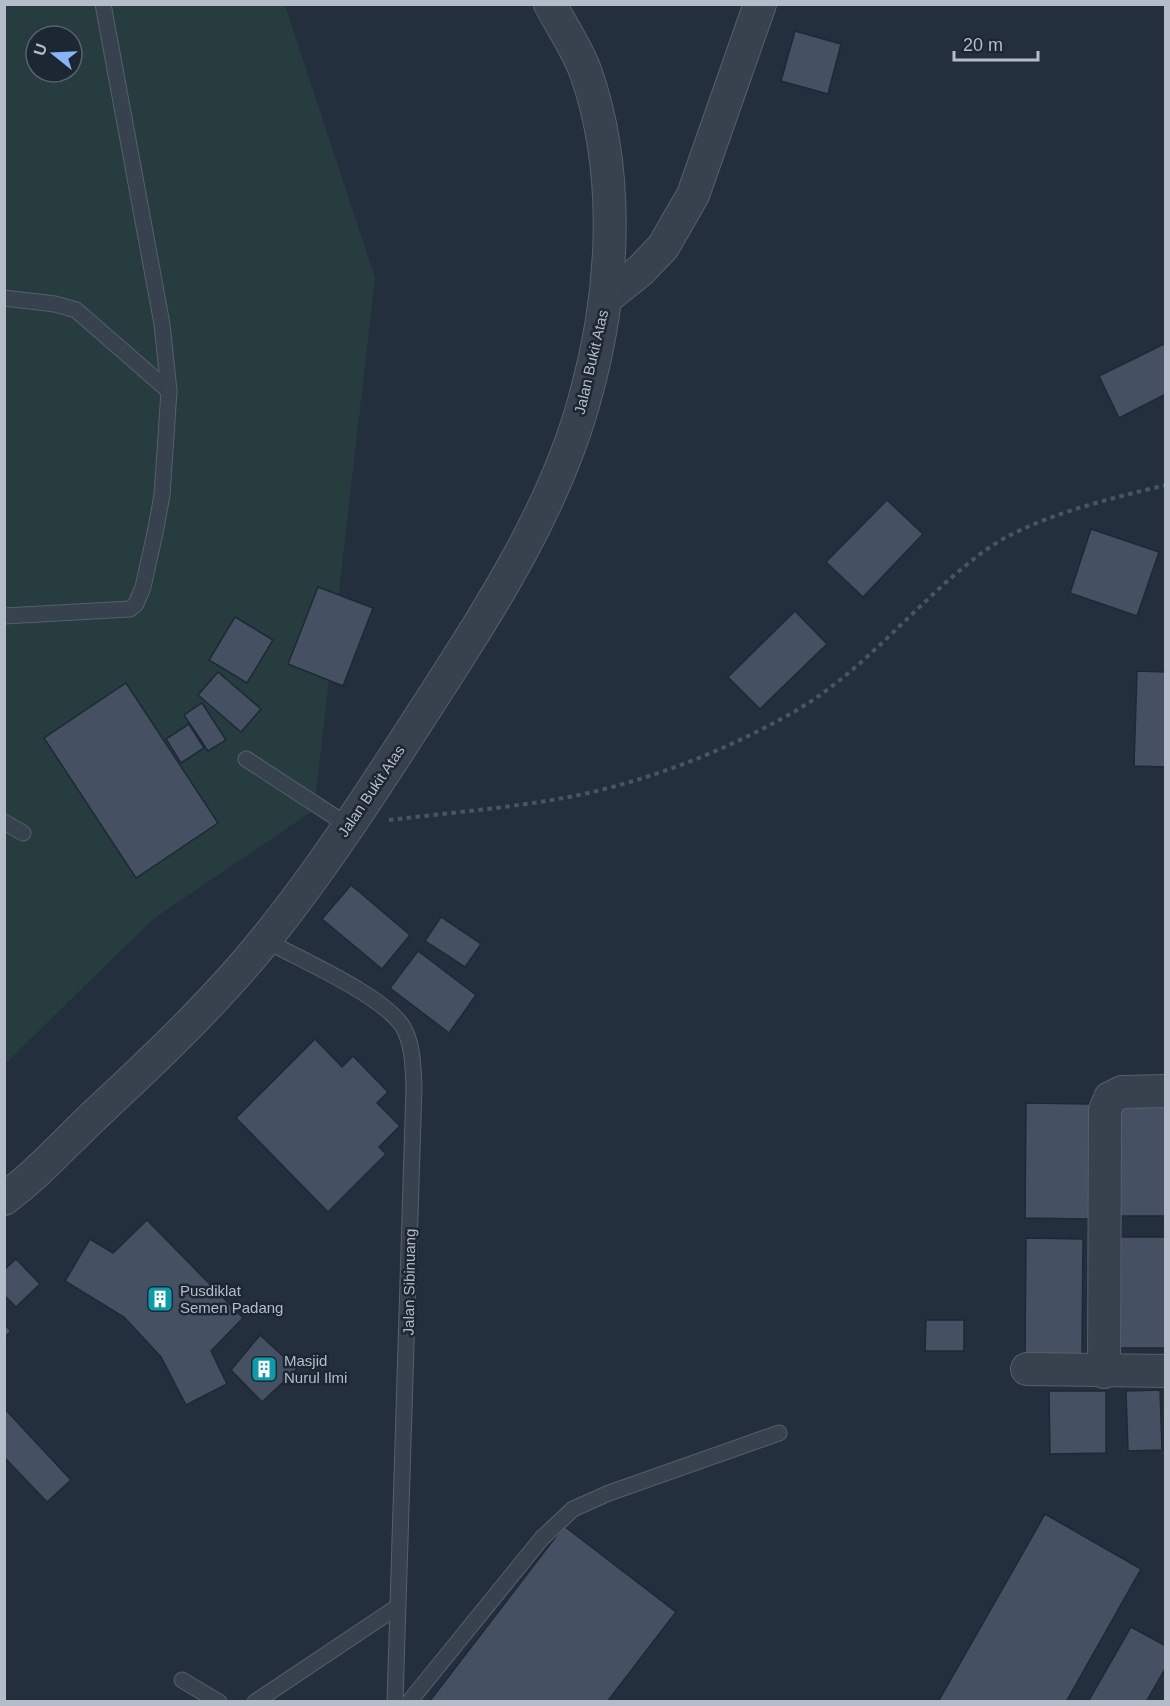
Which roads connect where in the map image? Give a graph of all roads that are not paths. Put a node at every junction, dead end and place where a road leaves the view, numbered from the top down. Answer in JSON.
{"nodes":[{"id":1,"x":103,"y":4,"type":"edge"},
{"id":2,"x":550,"y":4,"type":"edge"},
{"id":3,"x":760,"y":4,"type":"edge"},
{"id":4,"x":4,"y":298,"type":"edge"},
{"id":5,"x":605,"y":299,"type":"junction"},
{"id":6,"x":169,"y":391,"type":"junction"},
{"id":7,"x":4,"y":616,"type":"edge"},
{"id":8,"x":246,"y":759,"type":"dead end"},
{"id":9,"x":4,"y":822,"type":"edge"},
{"id":10,"x":350,"y":826,"type":"junction"},
{"id":11,"x":24,"y":833,"type":"dead end"},
{"id":12,"x":265,"y":940,"type":"junction"},
{"id":13,"x":1166,"y":1091,"type":"edge"},
{"id":14,"x":4,"y":1199,"type":"edge"},
{"id":15,"x":1027,"y":1369,"type":"dead end"},
{"id":16,"x":1166,"y":1371,"type":"edge"},
{"id":17,"x":1104,"y":1372,"type":"junction"},
{"id":18,"x":779,"y":1432,"type":"dead end"},
{"id":19,"x":397,"y":1607,"type":"junction"},
{"id":20,"x":182,"y":1680,"type":"dead end"},
{"id":21,"x":219,"y":1701,"type":"edge"},
{"id":22,"x":255,"y":1701,"type":"edge"},
{"id":23,"x":395,"y":1701,"type":"edge"},
{"id":24,"x":410,"y":1701,"type":"edge"}],
"edges":[{"from":1,"to":6,"type":"lane"},
{"from":2,"to":5,"type":"street","name":"Jalan Bukit Atas"},
{"from":3,"to":5,"type":"street","name":"Jalan Bukit Atas"},
{"from":4,"to":6,"type":"lane"},
{"from":5,"to":10,"type":"street","name":"Jalan Bukit Atas"},
{"from":6,"to":7,"type":"lane"},
{"from":8,"to":10,"type":"lane"},
{"from":9,"to":11,"type":"lane"},
{"from":10,"to":12,"type":"street","name":"Jalan Bukit Atas"},
{"from":12,"to":14,"type":"street","name":"Jalan Bukit Atas"},
{"from":12,"to":19,"type":"lane","name":"Jalan Sibinuang"},
{"from":13,"to":17,"type":"street"},
{"from":15,"to":17,"type":"street"},
{"from":16,"to":17,"type":"street"},
{"from":18,"to":24,"type":"lane"},
{"from":19,"to":22,"type":"lane"},
{"from":19,"to":23,"type":"lane","name":"Jalan Sibinuang"},
{"from":20,"to":21,"type":"lane"}]}
